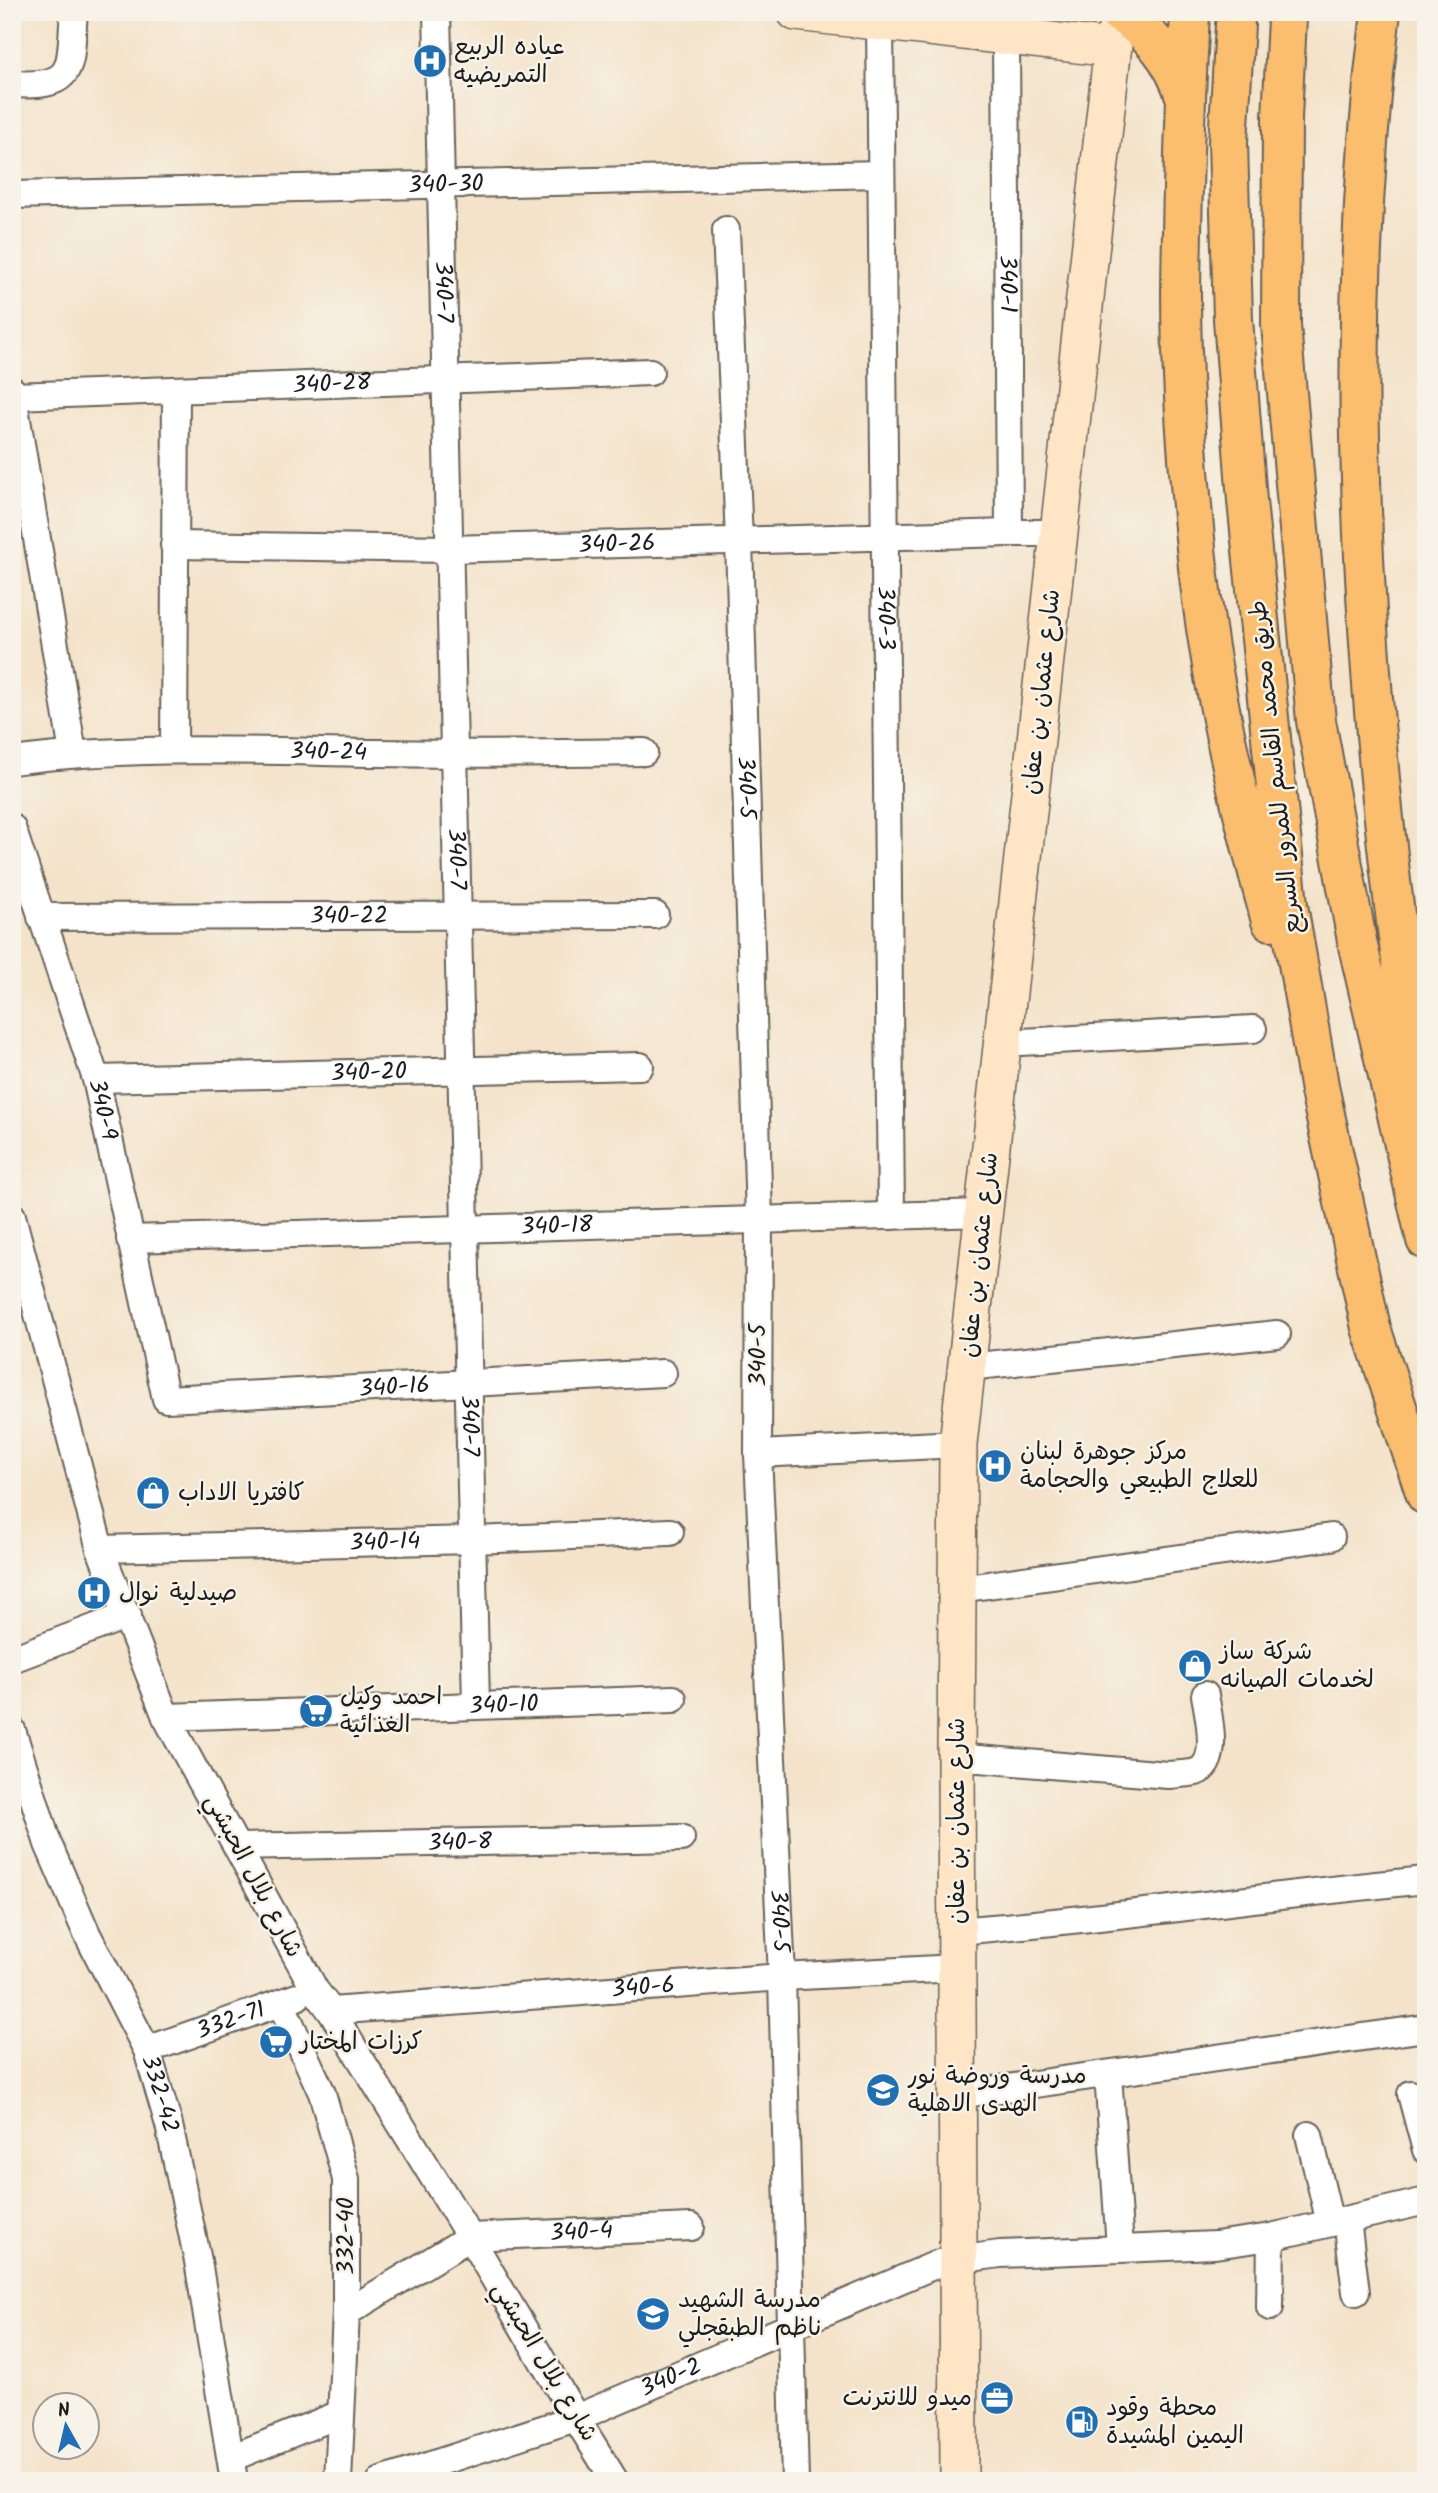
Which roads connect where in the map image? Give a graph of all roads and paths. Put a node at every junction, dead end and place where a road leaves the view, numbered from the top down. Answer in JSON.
{"nodes":[{"id":1,"x":74,"y":12,"type":"edge"},
{"id":2,"x":437,"y":12,"type":"edge"},
{"id":3,"x":796,"y":12,"type":"edge"},
{"id":4,"x":1190,"y":12,"type":"edge"},
{"id":5,"x":1381,"y":12,"type":"edge"},
{"id":6,"x":1287,"y":19,"type":"dead end"},
{"id":7,"x":880,"y":21,"type":"junction"},
{"id":8,"x":1235,"y":25,"type":"dead end"},
{"id":9,"x":1115,"y":32,"type":"edge"},
{"id":10,"x":1006,"y":36,"type":"junction"},
{"id":11,"x":12,"y":84,"type":"edge"},
{"id":12,"x":1186,"y":100,"type":"junction"},
{"id":13,"x":881,"y":174,"type":"junction"},
{"id":14,"x":442,"y":184,"type":"junction"},
{"id":15,"x":12,"y":195,"type":"edge"},
{"id":16,"x":726,"y":230,"type":"dead end"},
{"id":17,"x":650,"y":372,"type":"dead end"},
{"id":18,"x":447,"y":379,"type":"junction"},
{"id":19,"x":176,"y":390,"type":"junction"},
{"id":20,"x":13,"y":393,"type":"edge"},
{"id":21,"x":1009,"y":533,"type":"junction"},
{"id":22,"x":1060,"y":533,"type":"junction"},
{"id":23,"x":885,"y":537,"type":"junction"},
{"id":24,"x":739,"y":541,"type":"junction"},
{"id":25,"x":174,"y":545,"type":"junction"},
{"id":26,"x":450,"y":549,"type":"junction"},
{"id":27,"x":174,"y":749,"type":"junction"},
{"id":28,"x":645,"y":752,"type":"dead end"},
{"id":29,"x":73,"y":753,"type":"junction"},
{"id":30,"x":455,"y":755,"type":"junction"},
{"id":31,"x":12,"y":761,"type":"edge"},
{"id":32,"x":12,"y":828,"type":"edge"},
{"id":33,"x":458,"y":915,"type":"junction"},
{"id":34,"x":655,"y":915,"type":"dead end"},
{"id":35,"x":41,"y":917,"type":"junction"},
{"id":36,"x":1252,"y":1029,"type":"dead end"},
{"id":37,"x":1003,"y":1043,"type":"junction"},
{"id":38,"x":640,"y":1066,"type":"dead end"},
{"id":39,"x":462,"y":1070,"type":"junction"},
{"id":40,"x":96,"y":1079,"type":"junction"},
{"id":41,"x":1320,"y":1091,"type":"junction"},
{"id":42,"x":984,"y":1213,"type":"junction"},
{"id":43,"x":12,"y":1216,"type":"edge"},
{"id":44,"x":891,"y":1216,"type":"junction"},
{"id":45,"x":759,"y":1220,"type":"junction"},
{"id":46,"x":466,"y":1229,"type":"junction"},
{"id":47,"x":130,"y":1239,"type":"junction"},
{"id":48,"x":1426,"y":1239,"type":"edge"},
{"id":49,"x":1277,"y":1334,"type":"dead end"},
{"id":50,"x":968,"y":1367,"type":"junction"},
{"id":51,"x":663,"y":1373,"type":"dead end"},
{"id":52,"x":469,"y":1382,"type":"junction"},
{"id":53,"x":166,"y":1399,"type":"joint"},
{"id":54,"x":958,"y":1444,"type":"junction"},
{"id":55,"x":758,"y":1454,"type":"junction"},
{"id":56,"x":1426,"y":1495,"type":"edge"},
{"id":57,"x":670,"y":1532,"type":"dead end"},
{"id":58,"x":1331,"y":1537,"type":"dead end"},
{"id":59,"x":472,"y":1540,"type":"junction"},
{"id":60,"x":100,"y":1549,"type":"junction"},
{"id":61,"x":959,"y":1589,"type":"junction"},
{"id":62,"x":128,"y":1615,"type":"junction"},
{"id":63,"x":12,"y":1659,"type":"edge"},
{"id":64,"x":1205,"y":1695,"type":"dead end"},
{"id":65,"x":673,"y":1699,"type":"dead end"},
{"id":66,"x":476,"y":1705,"type":"junction"},
{"id":67,"x":166,"y":1717,"type":"junction"},
{"id":68,"x":12,"y":1730,"type":"edge"},
{"id":69,"x":956,"y":1757,"type":"junction"},
{"id":70,"x":681,"y":1838,"type":"dead end"},
{"id":71,"x":238,"y":1847,"type":"junction"},
{"id":72,"x":1426,"y":1880,"type":"edge"},
{"id":73,"x":956,"y":1931,"type":"junction"},
{"id":74,"x":957,"y":1968,"type":"junction"},
{"id":75,"x":782,"y":1977,"type":"junction"},
{"id":76,"x":315,"y":1990,"type":"junction"},
{"id":77,"x":281,"y":2003,"type":"junction"},
{"id":78,"x":331,"y":2011,"type":"junction"},
{"id":79,"x":1426,"y":2028,"type":"edge"},
{"id":80,"x":147,"y":2050,"type":"junction"},
{"id":81,"x":1108,"y":2074,"type":"junction"},
{"id":82,"x":1411,"y":2094,"type":"dead end"},
{"id":83,"x":958,"y":2095,"type":"junction"},
{"id":84,"x":1309,"y":2135,"type":"dead end"},
{"id":85,"x":1426,"y":2150,"type":"edge"},
{"id":86,"x":1426,"y":2201,"type":"edge"},
{"id":87,"x":1338,"y":2222,"type":"junction"},
{"id":88,"x":691,"y":2227,"type":"dead end"},
{"id":89,"x":1271,"y":2237,"type":"junction"},
{"id":90,"x":470,"y":2238,"type":"junction"},
{"id":91,"x":1119,"y":2248,"type":"junction"},
{"id":92,"x":959,"y":2258,"type":"junction"},
{"id":93,"x":1356,"y":2292,"type":"dead end"},
{"id":94,"x":1270,"y":2307,"type":"dead end"},
{"id":95,"x":346,"y":2313,"type":"junction"},
{"id":96,"x":791,"y":2326,"type":"junction"},
{"id":97,"x":340,"y":2414,"type":"junction"},
{"id":98,"x":576,"y":2418,"type":"junction"},
{"id":99,"x":233,"y":2469,"type":"edge"},
{"id":100,"x":338,"y":2481,"type":"edge"},
{"id":101,"x":381,"y":2481,"type":"edge"},
{"id":102,"x":615,"y":2481,"type":"edge"},
{"id":103,"x":795,"y":2481,"type":"edge"},
{"id":104,"x":959,"y":2481,"type":"edge"}],
"edges":[{"from":1,"to":11,"type":"street"},
{"from":2,"to":14,"type":"street","name":"340-7"},
{"from":3,"to":7,"type":"street"},
{"from":4,"to":12,"type":"highway"},
{"from":5,"to":48,"type":"highway"},
{"from":6,"to":48,"type":"highway","name":"طريق محمد القاسم للمرور السريع"},
{"from":7,"to":10,"type":"street"},
{"from":7,"to":13,"type":"street","name":"340-3"},
{"from":8,"to":41,"type":"highway","name":"طريق محمد القاسم للمرور السريع"},
{"from":9,"to":10,"type":"street"},
{"from":9,"to":12,"type":"highway"},
{"from":9,"to":22,"type":"street","name":"شارع عثمان بن عفان"},
{"from":10,"to":21,"type":"street","name":"340-1"},
{"from":12,"to":41,"type":"highway"},
{"from":13,"to":14,"type":"street","name":"340-30"},
{"from":13,"to":23,"type":"street","name":"340-3"},
{"from":14,"to":15,"type":"street","name":"340-30"},
{"from":14,"to":18,"type":"street","name":"340-7"},
{"from":16,"to":24,"type":"street","name":"340-5"},
{"from":17,"to":18,"type":"street","name":"340-28"},
{"from":18,"to":19,"type":"street","name":"340-28"},
{"from":18,"to":26,"type":"street","name":"340-7"},
{"from":19,"to":20,"type":"street","name":"340-28"},
{"from":19,"to":25,"type":"street"},
{"from":20,"to":29,"type":"street"},
{"from":21,"to":22,"type":"street","name":"340-26"},
{"from":21,"to":23,"type":"street","name":"340-26"},
{"from":22,"to":37,"type":"street","name":"شارع عثمان بن عفان"},
{"from":23,"to":24,"type":"street","name":"340-26"},
{"from":23,"to":44,"type":"street","name":"340-3"},
{"from":24,"to":26,"type":"street","name":"340-26"},
{"from":24,"to":45,"type":"street","name":"340-5"},
{"from":25,"to":26,"type":"street","name":"340-26"},
{"from":25,"to":27,"type":"street"},
{"from":26,"to":30,"type":"street","name":"340-7"},
{"from":27,"to":29,"type":"street","name":"340-24"},
{"from":27,"to":30,"type":"street","name":"340-24"},
{"from":28,"to":30,"type":"street","name":"340-24"},
{"from":29,"to":31,"type":"street","name":"340-24"},
{"from":30,"to":33,"type":"street","name":"340-7"},
{"from":32,"to":35,"type":"street","name":"340-9"},
{"from":33,"to":34,"type":"street","name":"340-22"},
{"from":33,"to":35,"type":"street","name":"340-22"},
{"from":33,"to":39,"type":"street","name":"340-7"},
{"from":35,"to":40,"type":"street","name":"340-9"},
{"from":36,"to":37,"type":"street"},
{"from":37,"to":42,"type":"street","name":"شارع عثمان بن عفان"},
{"from":38,"to":39,"type":"street","name":"340-20"},
{"from":39,"to":40,"type":"street","name":"340-20"},
{"from":39,"to":46,"type":"street","name":"340-7"},
{"from":40,"to":47,"type":"street","name":"340-9"},
{"from":41,"to":56,"type":"highway","name":"طريق محمد القاسم للمرور السريع"},
{"from":42,"to":44,"type":"street","name":"340-18"},
{"from":42,"to":50,"type":"street","name":"شارع عثمان بن عفان"},
{"from":43,"to":60,"type":"street","name":"شارع بلال الحبشي"},
{"from":44,"to":45,"type":"street","name":"340-18"},
{"from":45,"to":46,"type":"street","name":"340-18"},
{"from":45,"to":55,"type":"street","name":"340-5"},
{"from":46,"to":47,"type":"street","name":"340-18"},
{"from":46,"to":52,"type":"street","name":"340-7"},
{"from":47,"to":53,"type":"street","name":"340-9"},
{"from":49,"to":50,"type":"street"},
{"from":50,"to":54,"type":"street","name":"شارع عثمان بن عفان"},
{"from":51,"to":52,"type":"street","name":"340-16"},
{"from":52,"to":53,"type":"street","name":"340-16"},
{"from":52,"to":59,"type":"street","name":"340-7"},
{"from":54,"to":55,"type":"street"},
{"from":54,"to":61,"type":"street","name":"شارع عثمان بن عفان"},
{"from":55,"to":75,"type":"street","name":"340-5"},
{"from":57,"to":59,"type":"street","name":"340-14"},
{"from":58,"to":61,"type":"street"},
{"from":59,"to":60,"type":"street","name":"340-14"},
{"from":59,"to":66,"type":"street","name":"340-7"},
{"from":60,"to":62,"type":"street","name":"شارع بلال الحبشي"},
{"from":61,"to":69,"type":"street","name":"شارع عثمان بن عفان"},
{"from":62,"to":63,"type":"street"},
{"from":62,"to":67,"type":"street","name":"شارع بلال الحبشي"},
{"from":64,"to":69,"type":"street"},
{"from":65,"to":66,"type":"street","name":"340-10"},
{"from":66,"to":67,"type":"street","name":"340-10"},
{"from":67,"to":71,"type":"street","name":"شارع بلال الحبشي"},
{"from":68,"to":80,"type":"street","name":"332-42"},
{"from":69,"to":73,"type":"street","name":"شارع عثمان بن عفان"},
{"from":70,"to":71,"type":"street","name":"340-8"},
{"from":71,"to":76,"type":"street","name":"شارع بلال الحبشي"},
{"from":72,"to":73,"type":"street"},
{"from":73,"to":74,"type":"street","name":"شارع عثمان بن عفان"},
{"from":74,"to":75,"type":"street","name":"340-6"},
{"from":74,"to":83,"type":"street","name":"شارع عثمان بن عفان"},
{"from":75,"to":78,"type":"street","name":"340-6"},
{"from":75,"to":96,"type":"street","name":"340-5"},
{"from":76,"to":77,"type":"street","name":"332-71"},
{"from":76,"to":78,"type":"street","name":"شارع بلال الحبشي"},
{"from":77,"to":80,"type":"street","name":"332-71"},
{"from":77,"to":95,"type":"street","name":"332-40"},
{"from":78,"to":90,"type":"street","name":"شارع بلال الحبشي"},
{"from":79,"to":81,"type":"street"},
{"from":80,"to":99,"type":"street","name":"332-42"},
{"from":81,"to":83,"type":"street"},
{"from":81,"to":91,"type":"street"},
{"from":82,"to":85,"type":"street"},
{"from":83,"to":92,"type":"street","name":"شارع عثمان بن عفان"},
{"from":84,"to":87,"type":"street"},
{"from":86,"to":87,"type":"street","name":"340-2"},
{"from":87,"to":89,"type":"street","name":"340-2"},
{"from":87,"to":93,"type":"street"},
{"from":88,"to":90,"type":"street","name":"340-4"},
{"from":89,"to":91,"type":"street","name":"340-2"},
{"from":89,"to":94,"type":"street"},
{"from":90,"to":95,"type":"street"},
{"from":90,"to":98,"type":"street","name":"شارع بلال الحبشي"},
{"from":91,"to":92,"type":"street","name":"340-2"},
{"from":92,"to":96,"type":"street","name":"340-2"},
{"from":92,"to":104,"type":"street","name":"شارع عثمان بن عفان"},
{"from":95,"to":97,"type":"street","name":"332-40"},
{"from":96,"to":98,"type":"street","name":"340-2"},
{"from":96,"to":103,"type":"street","name":"340-5"},
{"from":97,"to":99,"type":"street"},
{"from":97,"to":100,"type":"street","name":"332-40"},
{"from":98,"to":101,"type":"street","name":"340-2"},
{"from":98,"to":102,"type":"street","name":"شارع بلال الحبشي"}]}
